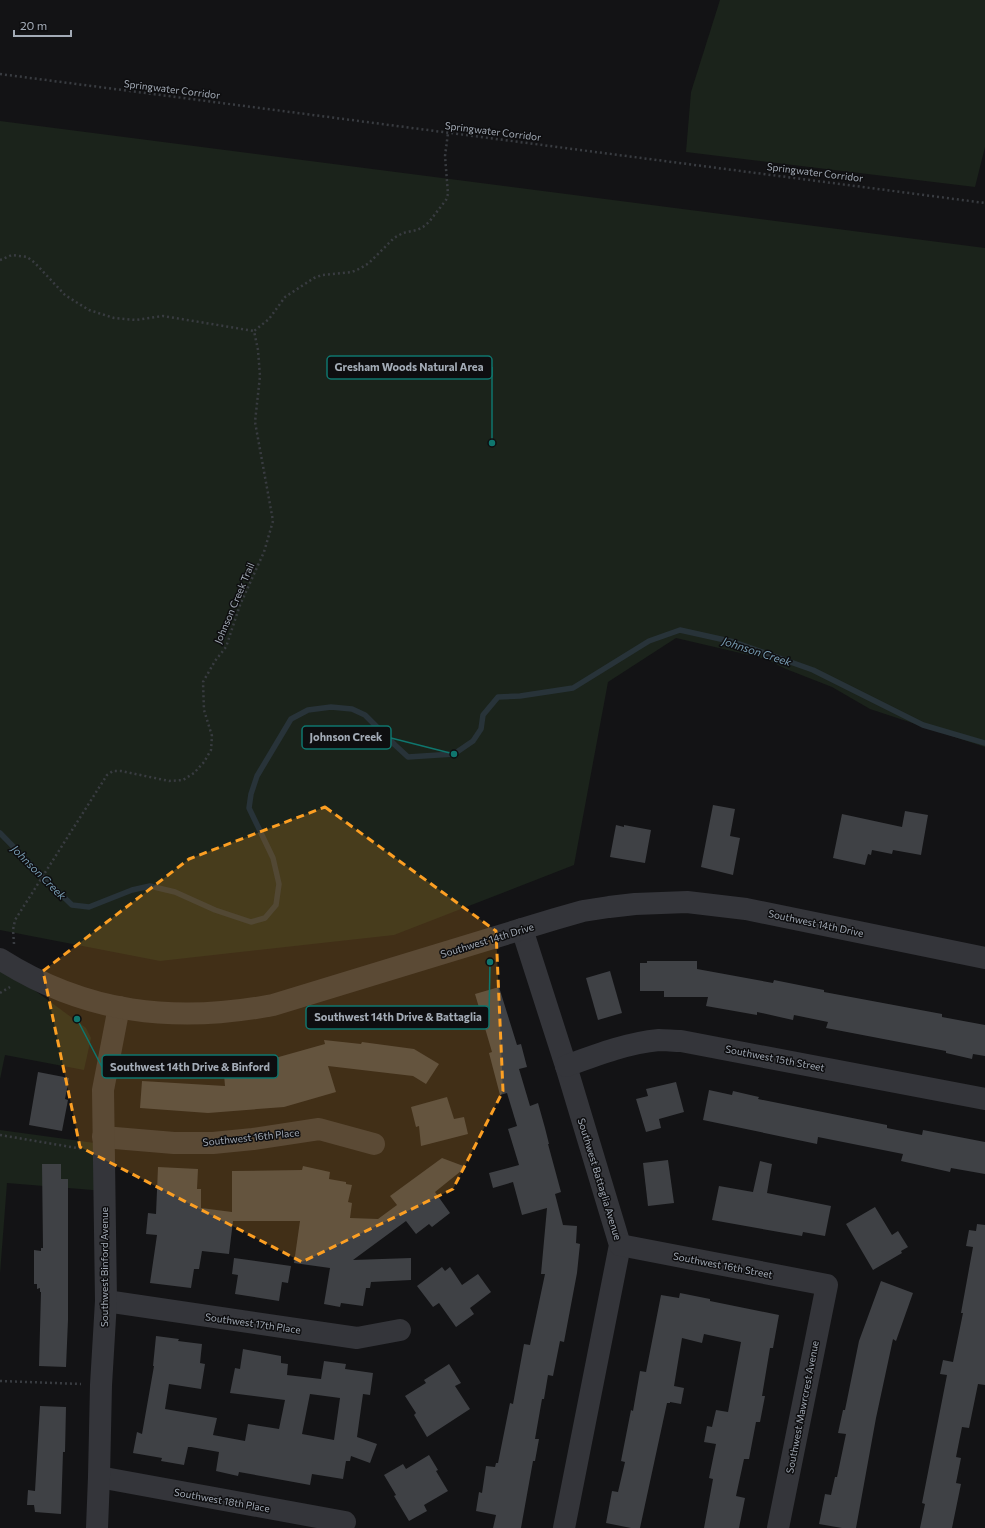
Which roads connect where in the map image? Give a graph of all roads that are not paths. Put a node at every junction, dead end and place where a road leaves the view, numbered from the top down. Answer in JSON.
{"nodes":[{"id":1,"x":522,"y":928,"type":"junction"},
{"id":2,"x":7,"y":954,"type":"edge"},
{"id":3,"x":985,"y":958,"type":"edge"},
{"id":4,"x":119,"y":1007,"type":"junction"},
{"id":5,"x":566,"y":1066,"type":"junction"},
{"id":6,"x":985,"y":1099,"type":"edge"},
{"id":7,"x":103,"y":1144,"type":"junction"},
{"id":8,"x":374,"y":1144,"type":"dead end"},
{"id":9,"x":620,"y":1245,"type":"junction"},
{"id":10,"x":827,"y":1285,"type":"joint"},
{"id":11,"x":106,"y":1301,"type":"junction"},
{"id":12,"x":400,"y":1330,"type":"dead end"},
{"id":13,"x":99,"y":1478,"type":"junction"},
{"id":14,"x":345,"y":1522,"type":"dead end"},
{"id":15,"x":97,"y":1528,"type":"edge"},
{"id":16,"x":564,"y":1528,"type":"edge"},
{"id":17,"x":778,"y":1528,"type":"edge"}],
"edges":[{"from":1,"to":3,"type":"street","name":"Southwest 14th Drive"},
{"from":1,"to":4,"type":"street","name":"Southwest 14th Drive"},
{"from":1,"to":5,"type":"street","name":"Southwest Battaglia Avenue"},
{"from":2,"to":4,"type":"street","name":"Southwest 14th Drive"},
{"from":4,"to":7,"type":"street","name":"Southwest Binford Avenue"},
{"from":5,"to":6,"type":"street","name":"Southwest 15th Street"},
{"from":5,"to":9,"type":"street","name":"Southwest Battaglia Avenue"},
{"from":7,"to":8,"type":"street","name":"Southwest 16th Place"},
{"from":7,"to":11,"type":"street","name":"Southwest Binford Avenue"},
{"from":9,"to":10,"type":"street","name":"Southwest 16th Street"},
{"from":9,"to":16,"type":"street","name":"Southwest Battaglia Avenue"},
{"from":10,"to":17,"type":"street","name":"Southwest Mawrcrest Avenue"},
{"from":11,"to":12,"type":"street","name":"Southwest 17th Place"},
{"from":11,"to":13,"type":"street","name":"Southwest Binford Avenue"},
{"from":13,"to":14,"type":"street","name":"Southwest 18th Place"},
{"from":13,"to":15,"type":"street","name":"Southwest Binford Avenue"}]}
